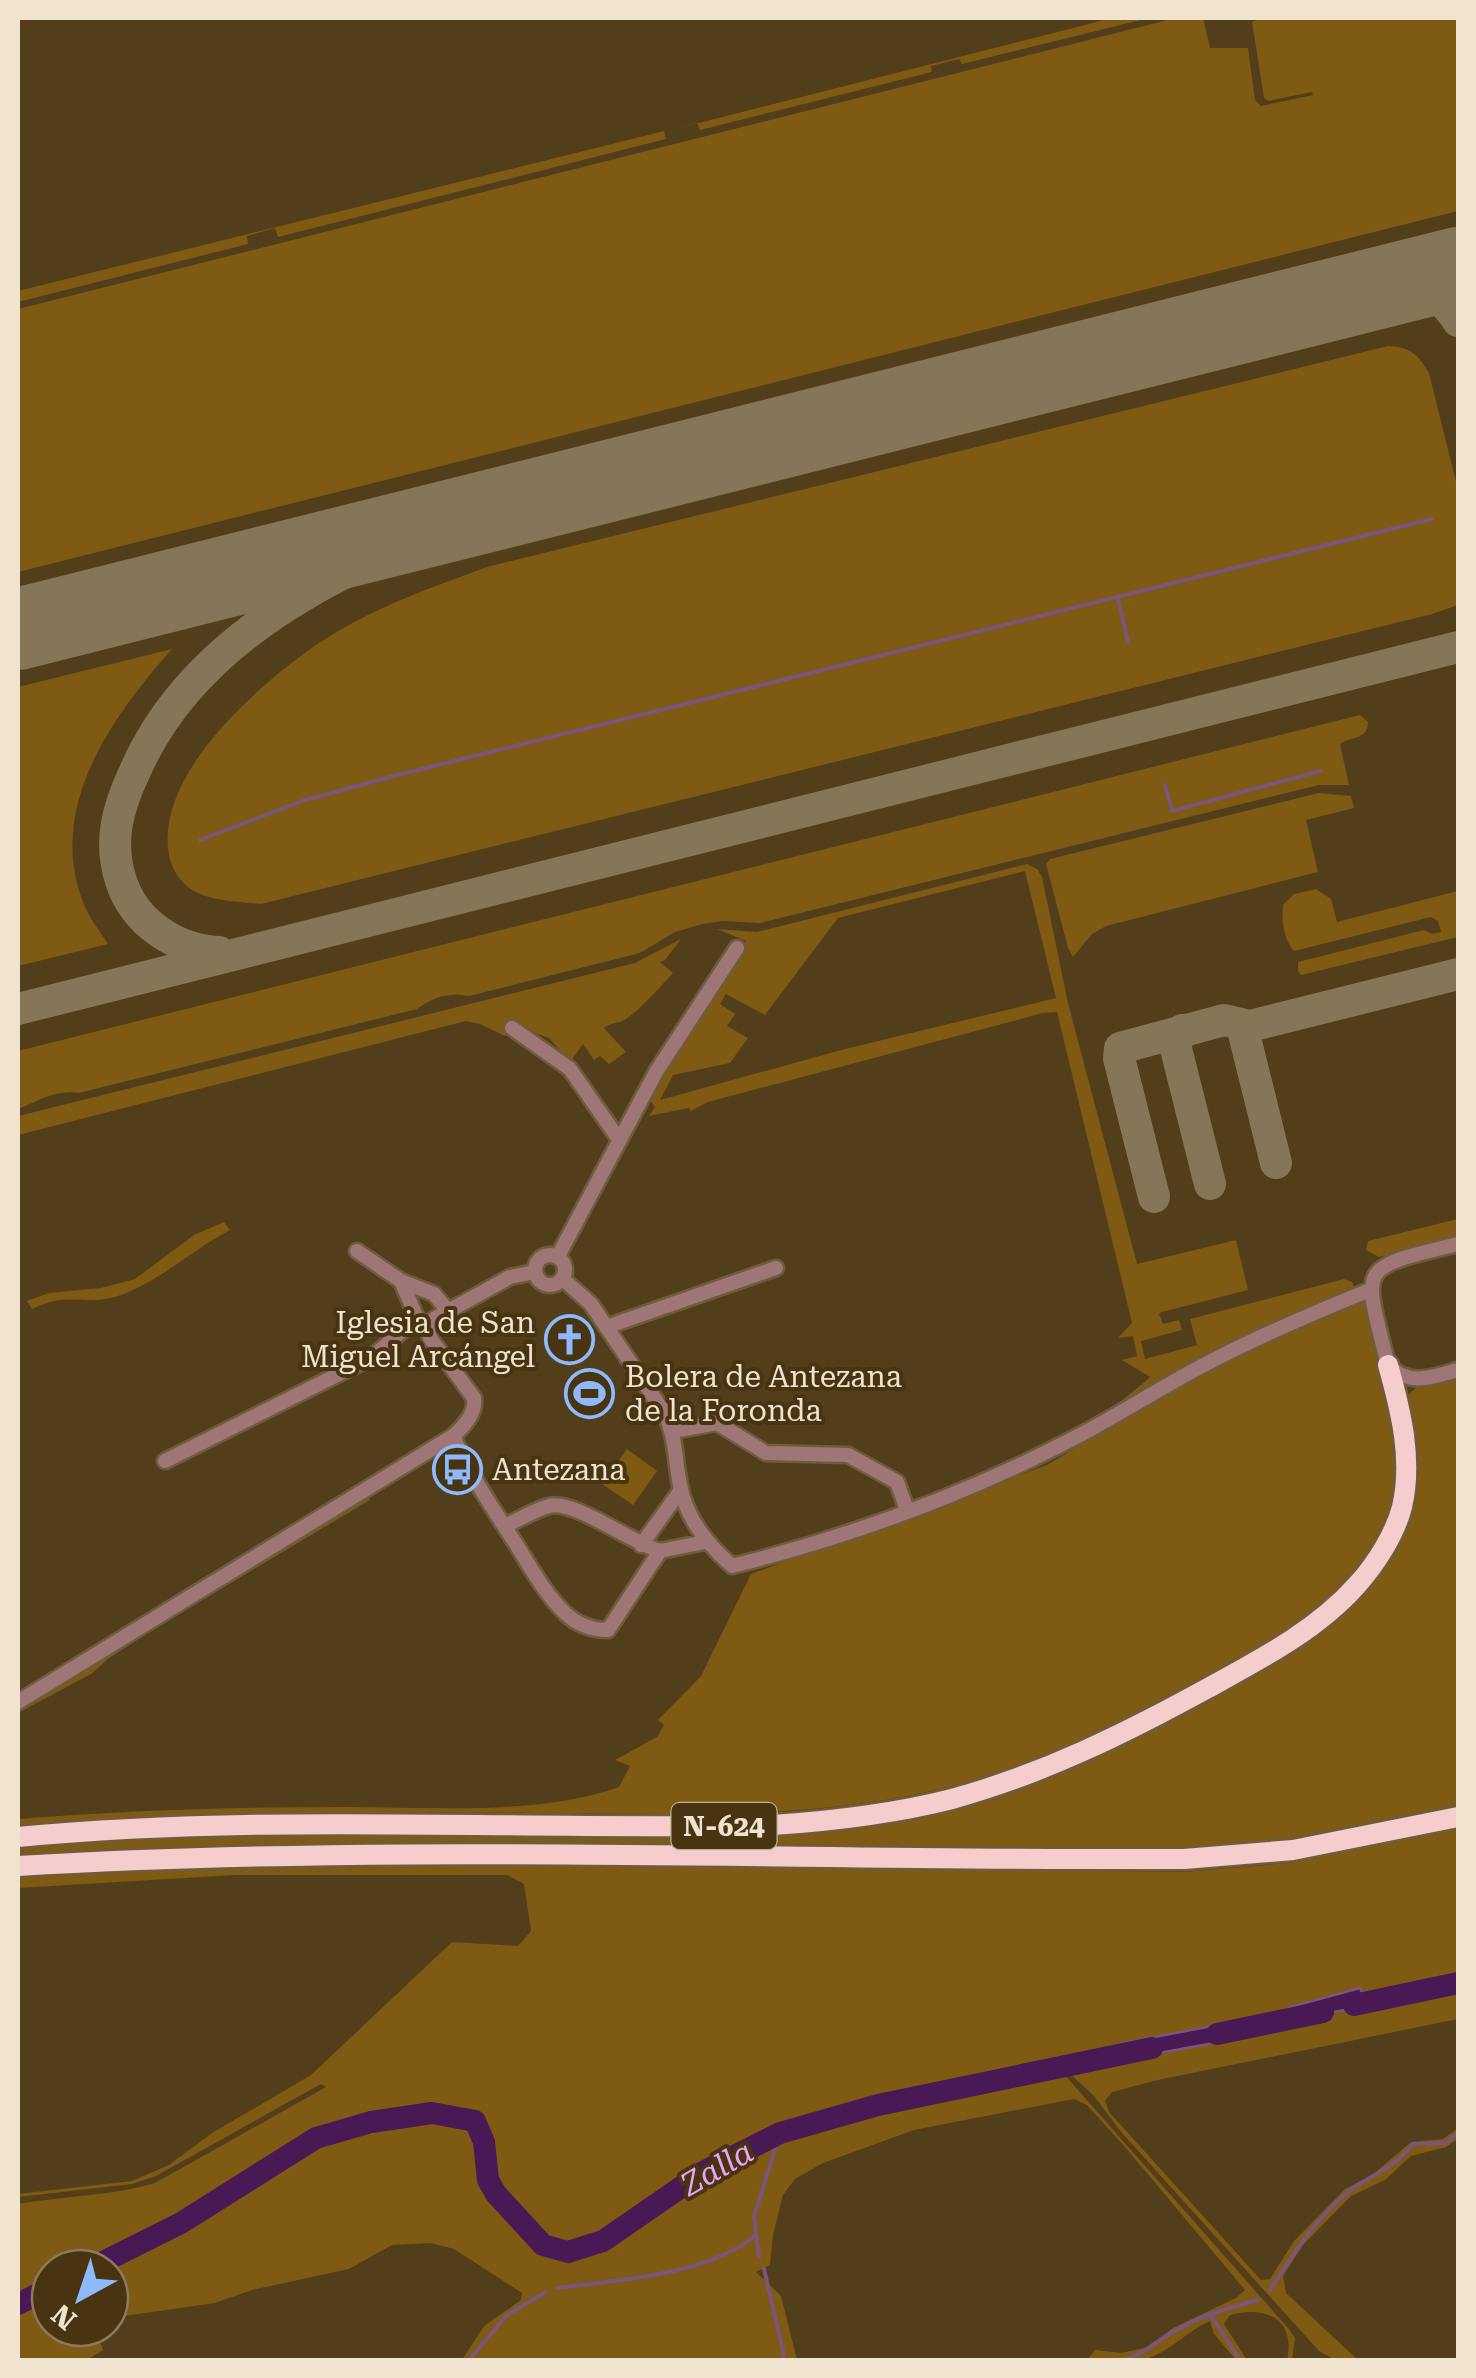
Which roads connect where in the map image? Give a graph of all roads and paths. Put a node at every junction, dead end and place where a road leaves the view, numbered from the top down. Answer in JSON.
{"nodes":[{"id":1,"x":736,"y":948,"type":"dead end"},
{"id":2,"x":512,"y":1028,"type":"dead end"},
{"id":3,"x":618,"y":1138,"type":"junction"},
{"id":4,"x":1458,"y":1244,"type":"edge"},
{"id":5,"x":357,"y":1251,"type":"dead end"},
{"id":6,"x":558,"y":1256,"type":"junction"},
{"id":7,"x":776,"y":1268,"type":"dead end"},
{"id":8,"x":534,"y":1272,"type":"junction"},
{"id":9,"x":562,"y":1279,"type":"junction"},
{"id":10,"x":401,"y":1281,"type":"junction"},
{"id":11,"x":1370,"y":1290,"type":"junction"},
{"id":12,"x":448,"y":1312,"type":"junction"},
{"id":13,"x":423,"y":1323,"type":"junction"},
{"id":14,"x":606,"y":1327,"type":"junction"},
{"id":15,"x":1388,"y":1365,"type":"junction"},
{"id":16,"x":1458,"y":1370,"type":"edge"},
{"id":17,"x":673,"y":1431,"type":"junction"},
{"id":18,"x":454,"y":1436,"type":"junction"},
{"id":19,"x":165,"y":1462,"type":"dead end"},
{"id":20,"x":680,"y":1490,"type":"junction"},
{"id":21,"x":908,"y":1510,"type":"junction"},
{"id":22,"x":504,"y":1526,"type":"junction"},
{"id":23,"x":704,"y":1542,"type":"junction"},
{"id":24,"x":641,"y":1545,"type":"junction"},
{"id":25,"x":660,"y":1551,"type":"junction"},
{"id":26,"x":18,"y":1702,"type":"edge"},
{"id":27,"x":1458,"y":1816,"type":"edge"},
{"id":28,"x":18,"y":1837,"type":"edge"},
{"id":29,"x":18,"y":1866,"type":"edge"}],
"edges":[{"from":1,"to":3,"type":"street"},
{"from":2,"to":3,"type":"street"},
{"from":3,"to":6,"type":"street"},
{"from":4,"to":11,"type":"street"},
{"from":5,"to":10,"type":"street"},
{"from":6,"to":8,"type":"street"},
{"from":6,"to":9,"type":"street"},
{"from":7,"to":14,"type":"street"},
{"from":8,"to":9,"type":"street"},
{"from":8,"to":12,"type":"street"},
{"from":9,"to":14,"type":"street"},
{"from":10,"to":12,"type":"street"},
{"from":10,"to":13,"type":"street"},
{"from":11,"to":15,"type":"street"},
{"from":11,"to":21,"type":"street"},
{"from":12,"to":13,"type":"street"},
{"from":13,"to":18,"type":"street"},
{"from":13,"to":19,"type":"street"},
{"from":14,"to":17,"type":"street"},
{"from":15,"to":16,"type":"street"},
{"from":15,"to":28,"type":"highway","number":"N-624"},
{"from":17,"to":20,"type":"street"},
{"from":17,"to":21,"type":"street"},
{"from":18,"to":22,"type":"street"},
{"from":18,"to":26,"type":"street"},
{"from":20,"to":23,"type":"street"},
{"from":20,"to":24,"type":"street"},
{"from":21,"to":23,"type":"street"},
{"from":22,"to":24,"type":"street"},
{"from":22,"to":25,"type":"street"},
{"from":23,"to":25,"type":"street"},
{"from":24,"to":25,"type":"street"},
{"from":27,"to":29,"type":"highway","number":"N-624"}]}
